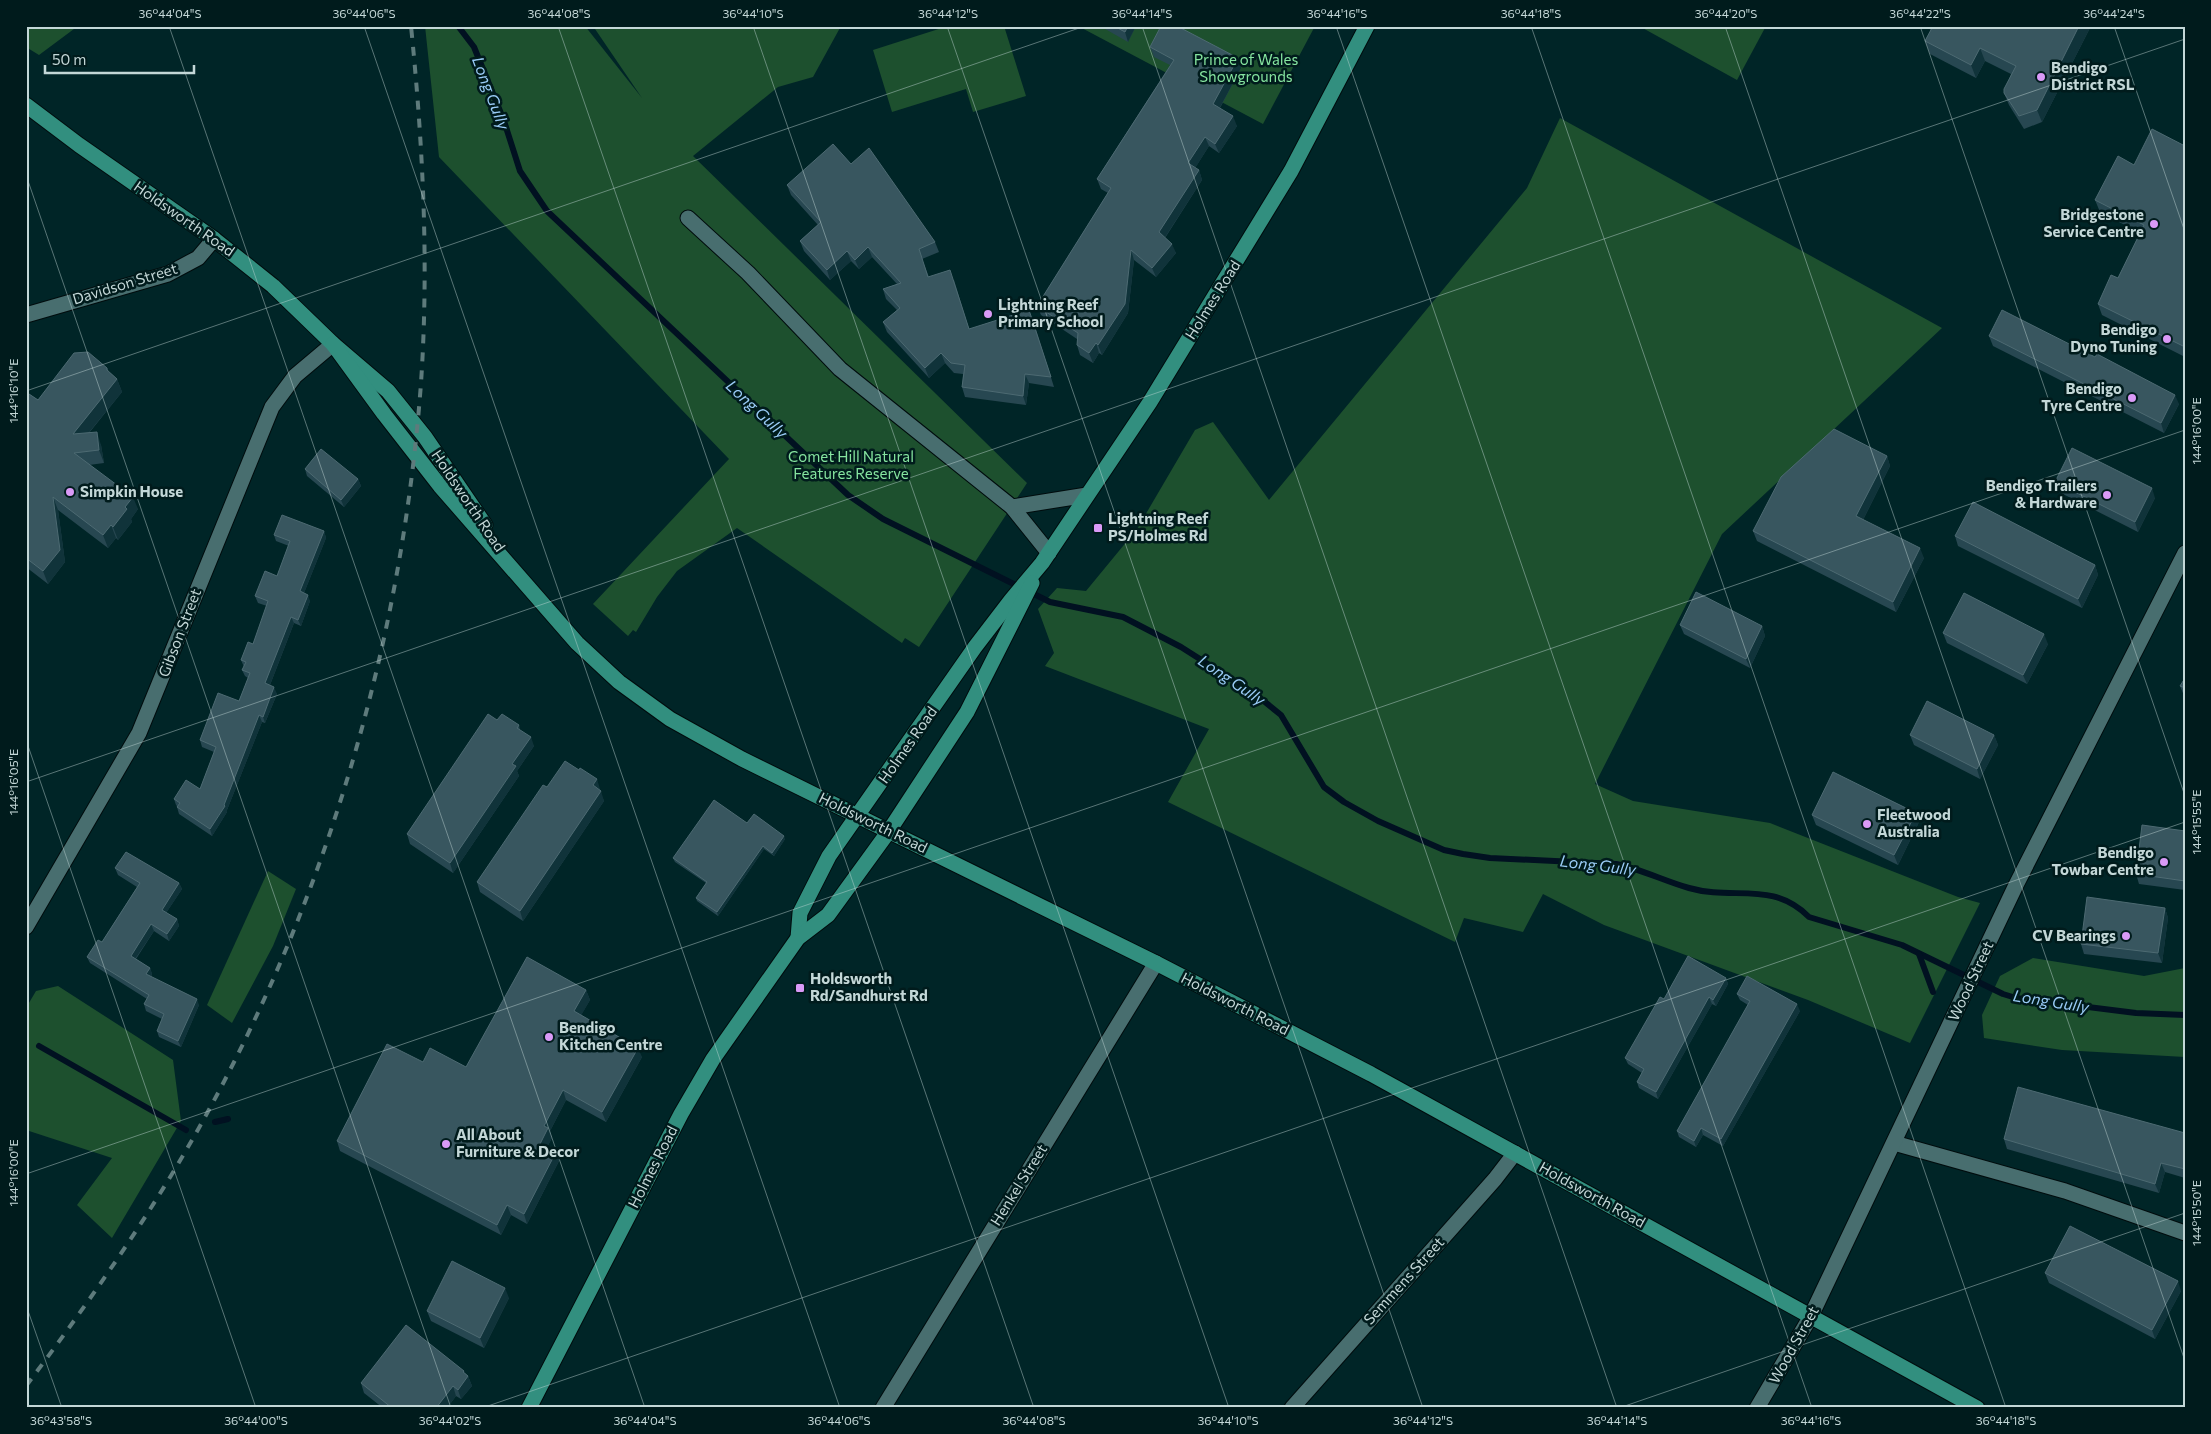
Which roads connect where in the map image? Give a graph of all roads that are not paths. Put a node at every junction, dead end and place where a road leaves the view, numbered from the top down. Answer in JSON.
{"nodes":[{"id":1,"x":1367,"y":26,"type":"edge"},
{"id":2,"x":26,"y":105,"type":"edge"},
{"id":3,"x":688,"y":218,"type":"dead end"},
{"id":4,"x":214,"y":239,"type":"junction"},
{"id":5,"x":26,"y":314,"type":"edge"},
{"id":6,"x":333,"y":344,"type":"junction"},
{"id":7,"x":1087,"y":495,"type":"junction"},
{"id":8,"x":1012,"y":507,"type":"junction"},
{"id":9,"x":2185,"y":553,"type":"edge"},
{"id":10,"x":1045,"y":558,"type":"junction"},
{"id":11,"x":1016,"y":602,"type":"junction"},
{"id":12,"x":857,"y":817,"type":"junction"},
{"id":13,"x":889,"y":831,"type":"junction"},
{"id":14,"x":26,"y":927,"type":"edge"},
{"id":15,"x":798,"y":938,"type":"junction"},
{"id":16,"x":1156,"y":963,"type":"junction"},
{"id":17,"x":1894,"y":1142,"type":"junction"},
{"id":18,"x":1515,"y":1153,"type":"junction"},
{"id":19,"x":2185,"y":1233,"type":"edge"},
{"id":20,"x":1812,"y":1316,"type":"junction"},
{"id":21,"x":529,"y":1408,"type":"edge"},
{"id":22,"x":883,"y":1408,"type":"edge"},
{"id":23,"x":1292,"y":1408,"type":"edge"},
{"id":24,"x":1757,"y":1408,"type":"edge"},
{"id":25,"x":1977,"y":1408,"type":"edge"}],
"edges":[{"from":1,"to":7,"type":"main road","name":"Holmes Road"},
{"from":2,"to":4,"type":"main road","name":"Holdsworth Road"},
{"from":3,"to":8,"type":"street"},
{"from":4,"to":5,"type":"street","name":"Davidson Street"},
{"from":4,"to":6,"type":"main road","name":"Holdsworth Road"},
{"from":6,"to":12,"type":"main road","name":"Holdsworth Road"},
{"from":6,"to":14,"type":"street","name":"Gibson Street"},
{"from":7,"to":8,"type":"street"},
{"from":7,"to":10,"type":"main road","name":"Holmes Road"},
{"from":8,"to":10,"type":"street"},
{"from":9,"to":17,"type":"street","name":"Wood Street"},
{"from":10,"to":11,"type":"main road","name":"Holmes Road"},
{"from":11,"to":12,"type":"main road","name":"Holmes Road"},
{"from":11,"to":13,"type":"main road","name":"Holmes Road"},
{"from":12,"to":13,"type":"main road","name":"Holdsworth Road"},
{"from":12,"to":15,"type":"main road","name":"Holmes Road"},
{"from":13,"to":15,"type":"main road","name":"Holmes Road"},
{"from":13,"to":16,"type":"main road","name":"Holdsworth Road"},
{"from":15,"to":21,"type":"main road","name":"Holmes Road"},
{"from":16,"to":18,"type":"main road","name":"Holdsworth Road"},
{"from":16,"to":22,"type":"street","name":"Henkel Street"},
{"from":17,"to":19,"type":"street"},
{"from":17,"to":20,"type":"street","name":"Wood Street"},
{"from":18,"to":20,"type":"main road","name":"Holdsworth Road"},
{"from":18,"to":23,"type":"street","name":"Semmens Street"},
{"from":20,"to":24,"type":"street","name":"Wood Street"},
{"from":20,"to":25,"type":"main road","name":"Holdsworth Road"}]}
